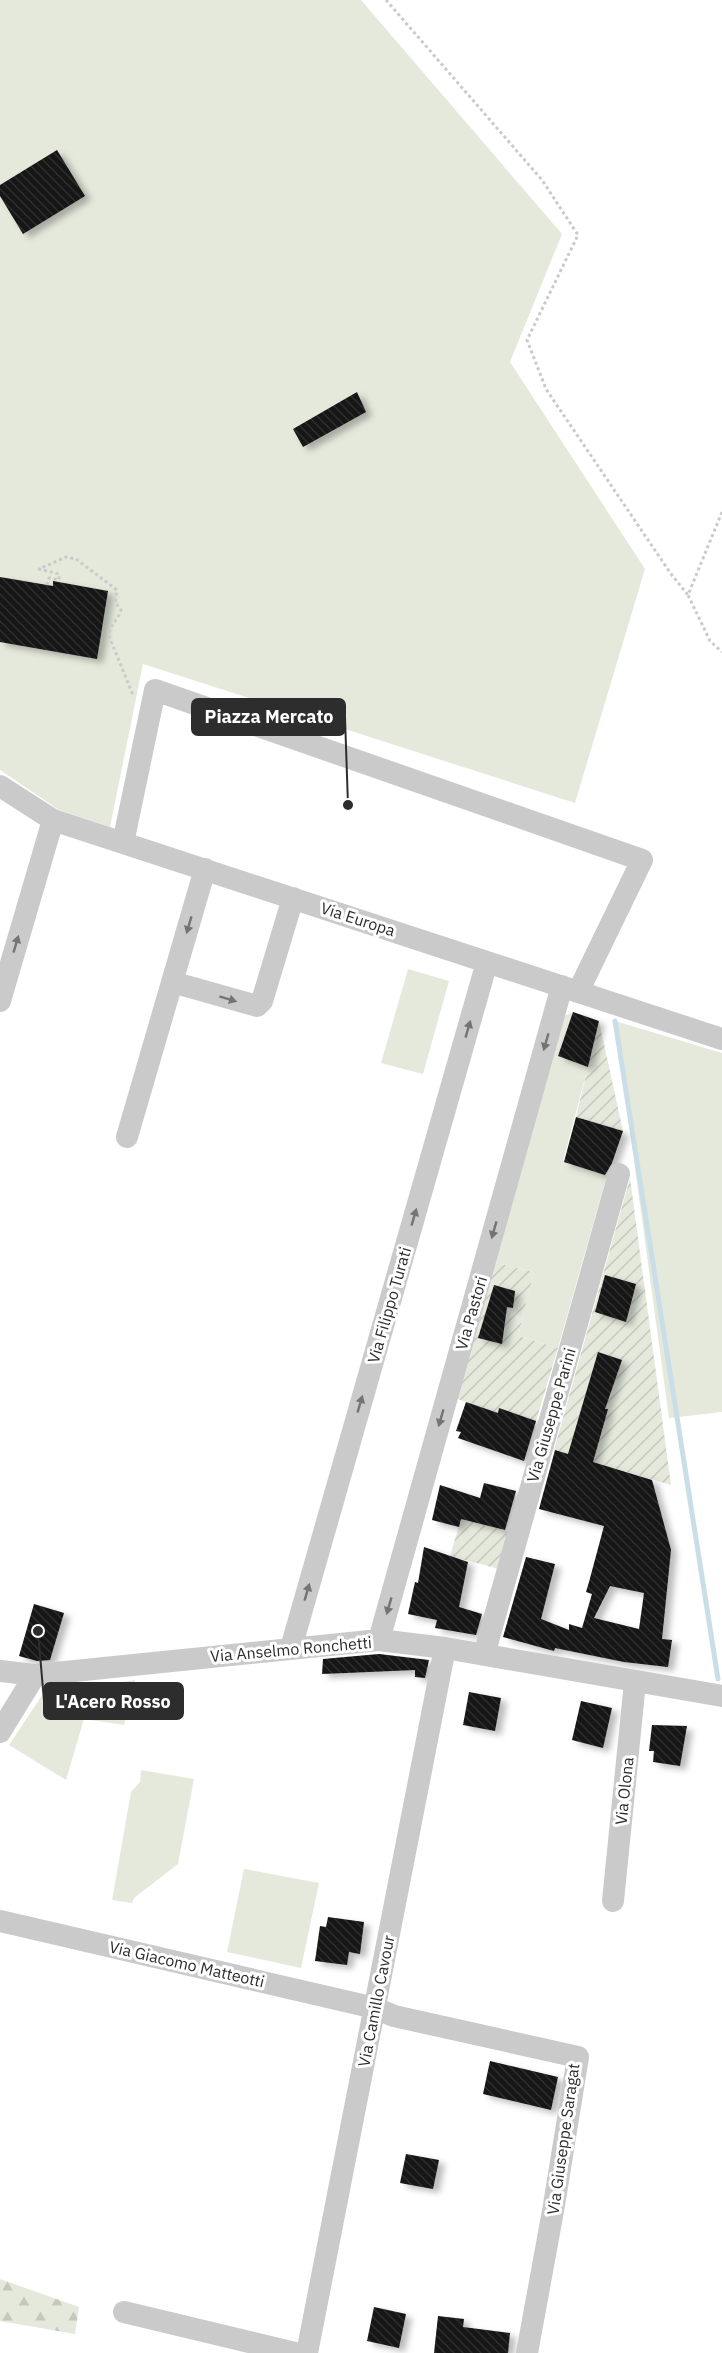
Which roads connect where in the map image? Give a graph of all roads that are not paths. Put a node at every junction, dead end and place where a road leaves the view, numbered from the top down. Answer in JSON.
{"nodes":[{"id":1,"x":0,"y":786,"type":"edge"},
{"id":2,"x":53,"y":820,"type":"junction"},
{"id":3,"x":123,"y":843,"type":"junction"},
{"id":4,"x":205,"y":869,"type":"junction"},
{"id":5,"x":293,"y":898,"type":"junction"},
{"id":6,"x":487,"y":962,"type":"junction"},
{"id":7,"x":172,"y":982,"type":"junction"},
{"id":8,"x":570,"y":989,"type":"junction"},
{"id":9,"x":0,"y":1001,"type":"edge"},
{"id":10,"x":722,"y":1039,"type":"edge"},
{"id":11,"x":127,"y":1137,"type":"dead end"},
{"id":12,"x":619,"y":1174,"type":"dead end"},
{"id":13,"x":380,"y":1640,"type":"junction"},
{"id":14,"x":291,"y":1648,"type":"junction"},
{"id":15,"x":445,"y":1648,"type":"junction"},
{"id":16,"x":484,"y":1655,"type":"junction"},
{"id":17,"x":0,"y":1671,"type":"edge"},
{"id":18,"x":35,"y":1675,"type":"junction"},
{"id":19,"x":635,"y":1682,"type":"junction"},
{"id":20,"x":722,"y":1696,"type":"edge"},
{"id":21,"x":0,"y":1732,"type":"edge"},
{"id":22,"x":613,"y":1901,"type":"dead end"},
{"id":23,"x":0,"y":1921,"type":"edge"},
{"id":24,"x":375,"y":2008,"type":"junction"},
{"id":25,"x":124,"y":2312,"type":"dead end"},
{"id":26,"x":295,"y":2353,"type":"edge"},
{"id":27,"x":307,"y":2353,"type":"edge"},
{"id":28,"x":526,"y":2353,"type":"edge"}],
"edges":[{"from":1,"to":2,"type":"street","name":"Via Europa"},
{"from":2,"to":3,"type":"street","name":"Via Europa"},
{"from":9,"to":2,"type":"street","one_way":true},
{"from":3,"to":4,"type":"street","name":"Via Europa"},
{"from":3,"to":8,"type":"street","name":"Via Pastori"},
{"from":4,"to":5,"type":"street","name":"Via Europa"},
{"from":4,"to":7,"type":"street","one_way":true},
{"from":5,"to":6,"type":"street","name":"Via Europa"},
{"from":7,"to":5,"type":"street","one_way":true},
{"from":6,"to":8,"type":"street","name":"Via Europa"},
{"from":14,"to":6,"type":"street","name":"Via Filippo Turati","one_way":true},
{"from":7,"to":11,"type":"street"},
{"from":8,"to":10,"type":"street","name":"Via Europa"},
{"from":8,"to":13,"type":"street","name":"Via Pastori","one_way":true},
{"from":12,"to":16,"type":"street","name":"Via Giuseppe Parini"},
{"from":13,"to":14,"type":"street","name":"Via Anselmo Ronchetti"},
{"from":13,"to":15,"type":"street","name":"Via Anselmo Ronchetti"},
{"from":14,"to":18,"type":"street","name":"Via Anselmo Ronchetti"},
{"from":15,"to":16,"type":"street","name":"Via Anselmo Ronchetti"},
{"from":15,"to":24,"type":"street","name":"Via Camillo Cavour"},
{"from":16,"to":19,"type":"street","name":"Via Anselmo Ronchetti"},
{"from":17,"to":18,"type":"street","name":"Via Anselmo Ronchetti"},
{"from":18,"to":21,"type":"street"},
{"from":19,"to":20,"type":"street","name":"Via Anselmo Ronchetti"},
{"from":19,"to":22,"type":"street","name":"Via Olona"},
{"from":23,"to":24,"type":"street","name":"Via Giacomo Matteotti"},
{"from":24,"to":27,"type":"street","name":"Via Camillo Cavour"},
{"from":24,"to":28,"type":"street","name":"Via Giuseppe Saragat"},
{"from":25,"to":26,"type":"street"}]}
